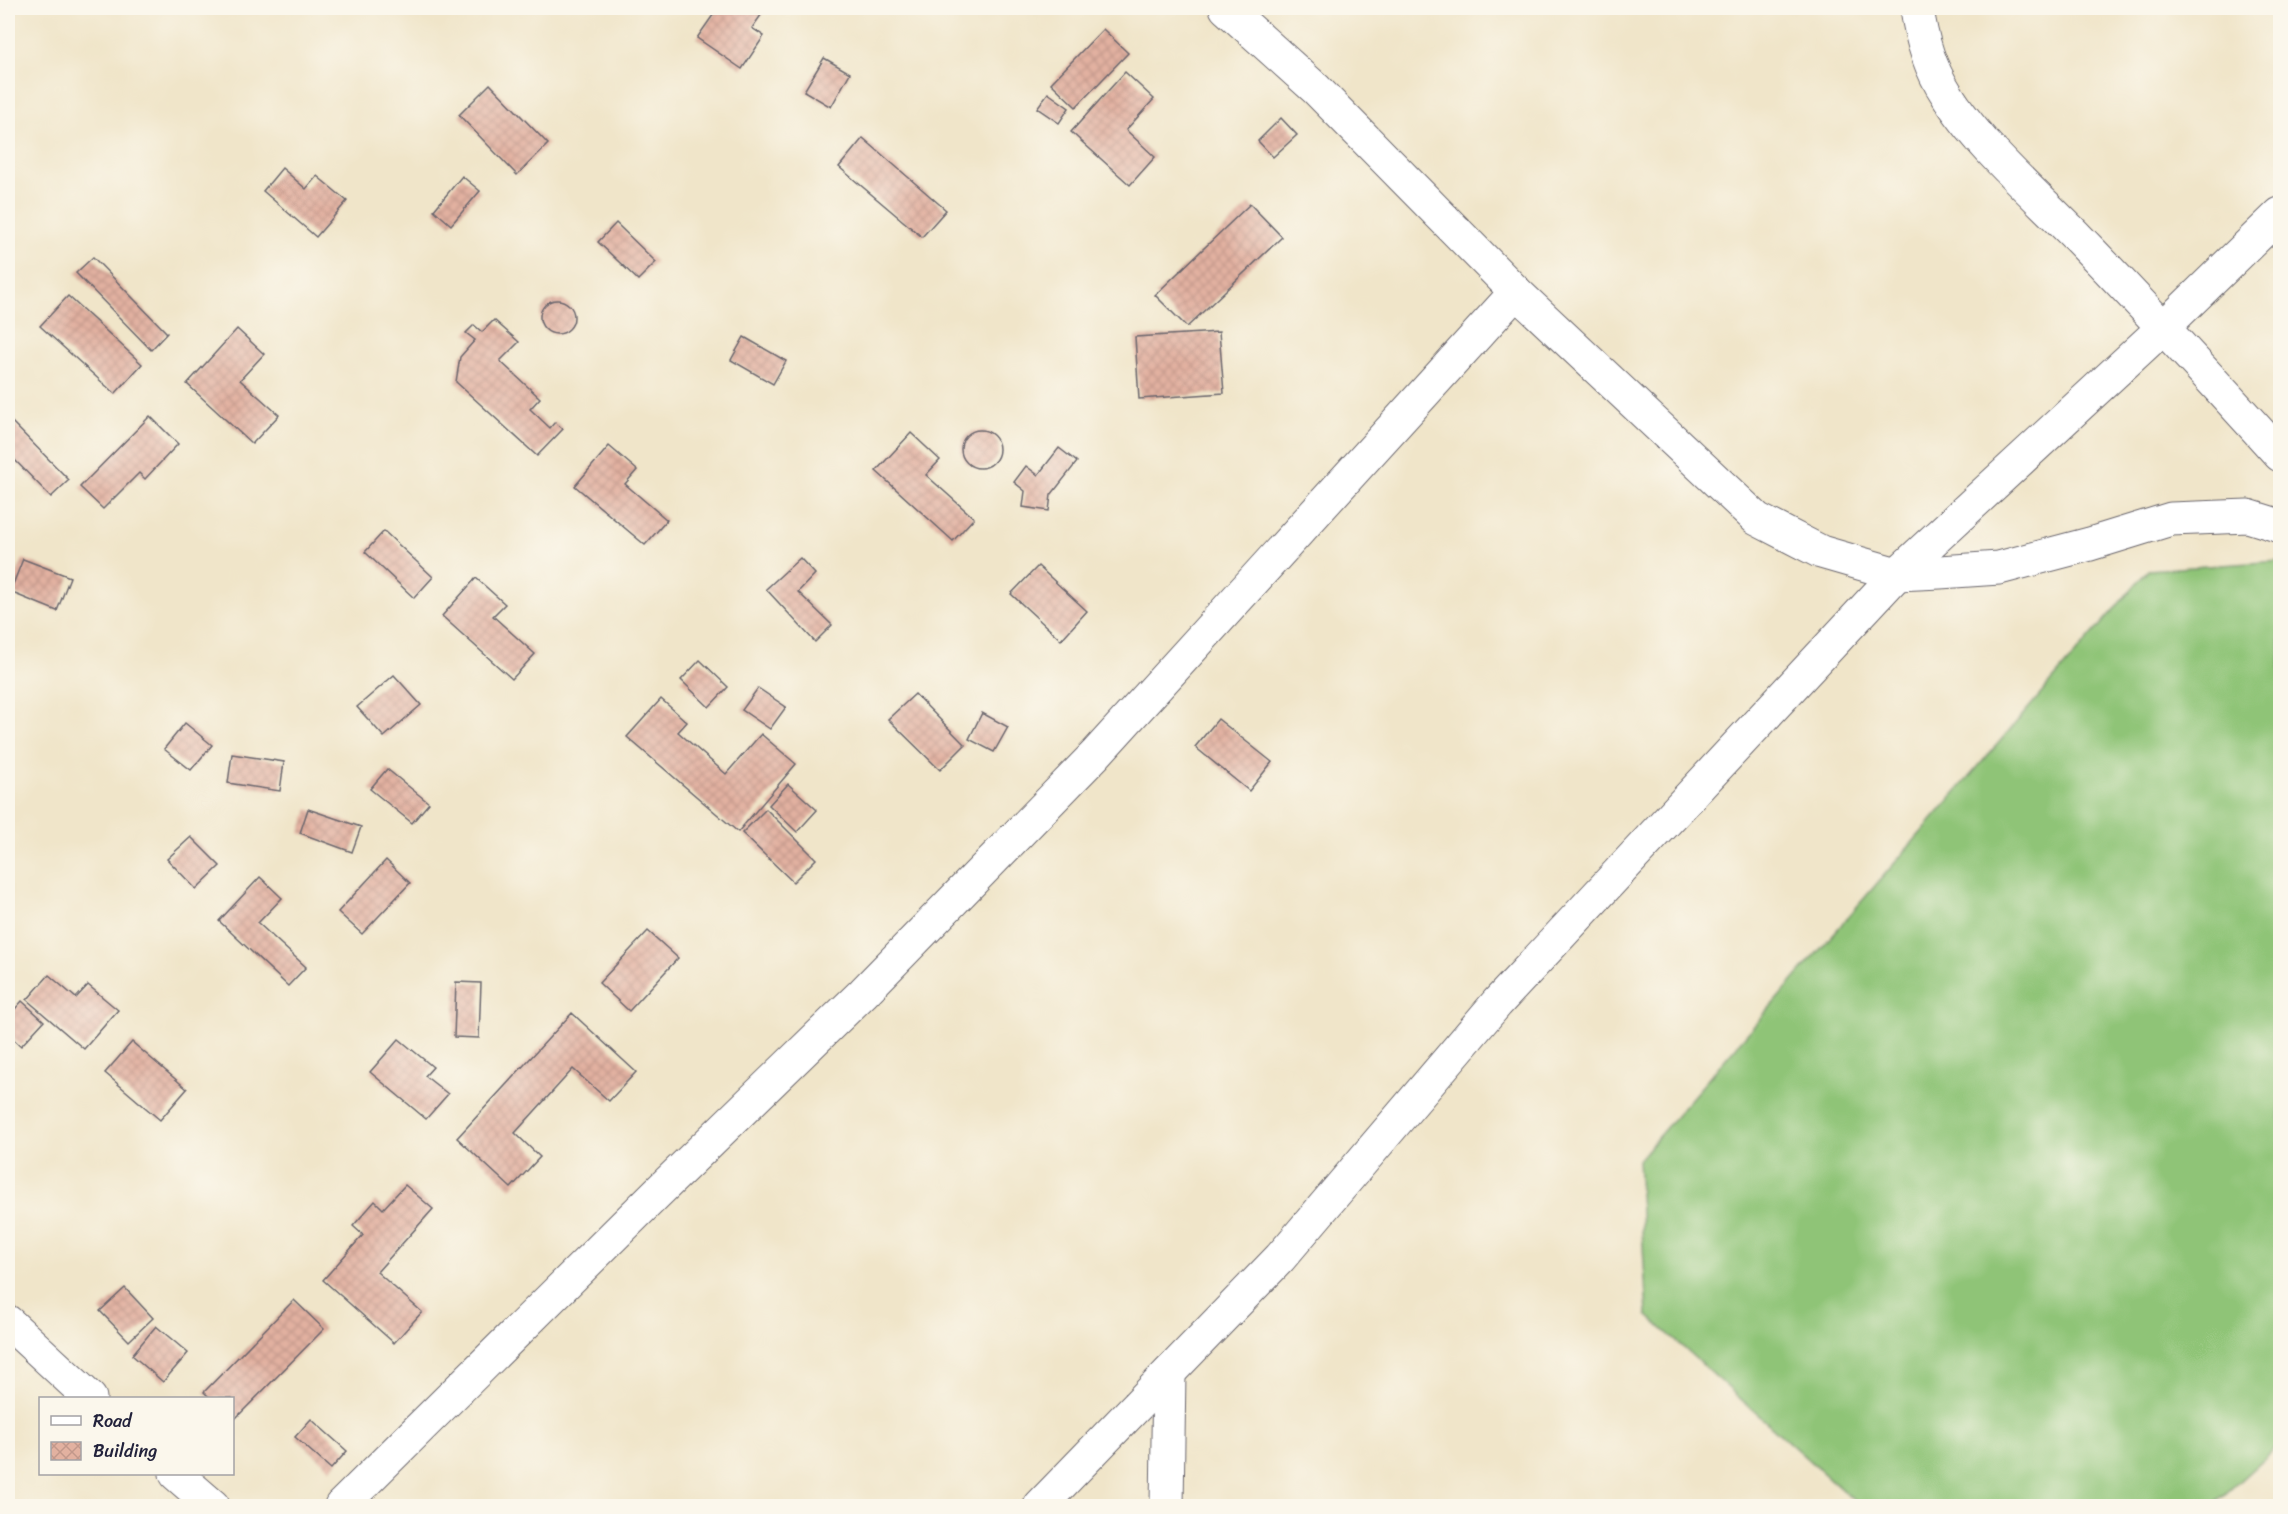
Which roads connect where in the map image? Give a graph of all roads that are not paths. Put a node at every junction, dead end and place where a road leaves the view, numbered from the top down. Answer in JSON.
{"nodes":[{"id":1,"x":1226,"y":8,"type":"edge"},
{"id":2,"x":1917,"y":8,"type":"edge"},
{"id":3,"x":2280,"y":214,"type":"edge"},
{"id":4,"x":1516,"y":292,"type":"junction"},
{"id":5,"x":2164,"y":327,"type":"junction"},
{"id":6,"x":2280,"y":455,"type":"edge"},
{"id":7,"x":2280,"y":526,"type":"edge"},
{"id":8,"x":1897,"y":574,"type":"junction"},
{"id":9,"x":8,"y":1322,"type":"edge"},
{"id":10,"x":1169,"y":1373,"type":"junction"},
{"id":11,"x":89,"y":1397,"type":"edge"},
{"id":12,"x":178,"y":1475,"type":"edge"},
{"id":13,"x":213,"y":1506,"type":"edge"},
{"id":14,"x":340,"y":1506,"type":"edge"},
{"id":15,"x":1040,"y":1506,"type":"edge"},
{"id":16,"x":1167,"y":1506,"type":"edge"}],
"edges":[{"from":1,"to":4,"type":"street"},
{"from":2,"to":5,"type":"street"},
{"from":3,"to":5,"type":"street"},
{"from":4,"to":8,"type":"street"},
{"from":4,"to":14,"type":"street"},
{"from":5,"to":6,"type":"street"},
{"from":5,"to":8,"type":"street"},
{"from":7,"to":8,"type":"street"},
{"from":8,"to":10,"type":"street"},
{"from":9,"to":11,"type":"street"},
{"from":10,"to":15,"type":"street"},
{"from":10,"to":16,"type":"street"},
{"from":12,"to":13,"type":"street"}]}
